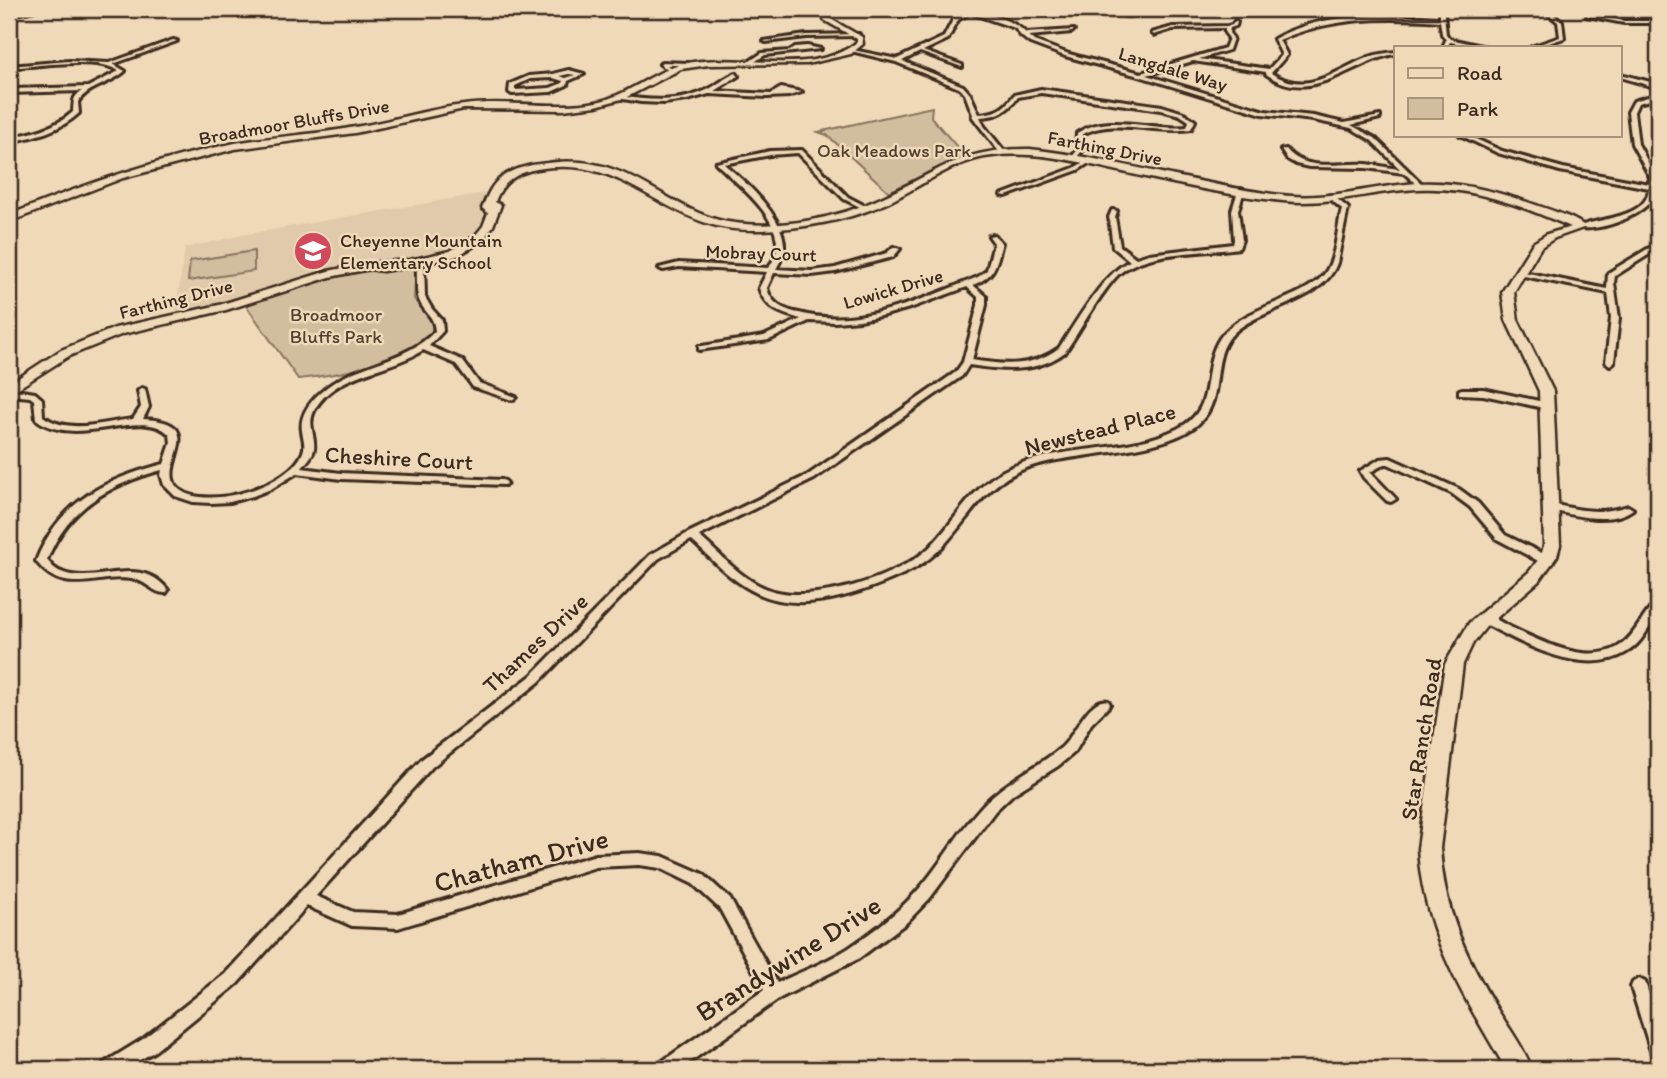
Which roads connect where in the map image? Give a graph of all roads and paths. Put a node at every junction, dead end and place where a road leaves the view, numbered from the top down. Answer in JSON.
{"nodes":[{"id":1,"x":39,"y":9,"type":"edge"},
{"id":2,"x":828,"y":9,"type":"edge"},
{"id":3,"x":1098,"y":9,"type":"edge"},
{"id":4,"x":1154,"y":9,"type":"edge"},
{"id":5,"x":1219,"y":9,"type":"edge"},
{"id":6,"x":1228,"y":9,"type":"edge"},
{"id":7,"x":1450,"y":9,"type":"edge"},
{"id":8,"x":1544,"y":9,"type":"edge"},
{"id":9,"x":1621,"y":9,"type":"edge"},
{"id":10,"x":973,"y":10,"type":"edge"},
{"id":11,"x":1161,"y":11,"type":"junction"},
{"id":12,"x":9,"y":14,"type":"edge"},
{"id":13,"x":1658,"y":14,"type":"edge"},
{"id":14,"x":903,"y":15,"type":"dead end"},
{"id":15,"x":1589,"y":15,"type":"dead end"},
{"id":16,"x":1443,"y":20,"type":"junction"},
{"id":17,"x":1235,"y":22,"type":"junction"},
{"id":18,"x":1658,"y":22,"type":"edge"},
{"id":19,"x":1227,"y":30,"type":"junction"},
{"id":20,"x":1072,"y":32,"type":"dead end"},
{"id":21,"x":1153,"y":34,"type":"dead end"},
{"id":22,"x":858,"y":35,"type":"junction"},
{"id":23,"x":1023,"y":35,"type":"junction"},
{"id":24,"x":1221,"y":38,"type":"junction"},
{"id":25,"x":1448,"y":40,"type":"junction"},
{"id":26,"x":175,"y":41,"type":"dead end"},
{"id":27,"x":766,"y":41,"type":"dead end"},
{"id":28,"x":1445,"y":46,"type":"edge"},
{"id":29,"x":1479,"y":46,"type":"edge"},
{"id":30,"x":1536,"y":46,"type":"edge"},
{"id":31,"x":853,"y":51,"type":"junction"},
{"id":32,"x":920,"y":51,"type":"junction"},
{"id":33,"x":791,"y":52,"type":"dead end"},
{"id":34,"x":1394,"y":54,"type":"edge"},
{"id":35,"x":1190,"y":59,"type":"junction"},
{"id":36,"x":898,"y":61,"type":"junction"},
{"id":37,"x":749,"y":63,"type":"junction"},
{"id":38,"x":111,"y":64,"type":"junction"},
{"id":39,"x":960,"y":66,"type":"dead end"},
{"id":40,"x":9,"y":67,"type":"edge"},
{"id":41,"x":1269,"y":71,"type":"junction"},
{"id":42,"x":736,"y":75,"type":"dead end"},
{"id":43,"x":1141,"y":75,"type":"junction"},
{"id":44,"x":554,"y":76,"type":"junction"},
{"id":45,"x":1622,"y":77,"type":"edge"},
{"id":46,"x":566,"y":80,"type":"junction"},
{"id":47,"x":1658,"y":86,"type":"edge"},
{"id":48,"x":89,"y":89,"type":"junction"},
{"id":49,"x":9,"y":91,"type":"edge"},
{"id":50,"x":512,"y":92,"type":"junction"},
{"id":51,"x":709,"y":92,"type":"junction"},
{"id":52,"x":774,"y":94,"type":"dead end"},
{"id":53,"x":1658,"y":96,"type":"edge"},
{"id":54,"x":620,"y":99,"type":"junction"},
{"id":55,"x":506,"y":104,"type":"junction"},
{"id":56,"x":975,"y":116,"type":"junction"},
{"id":57,"x":1378,"y":117,"type":"dead end"},
{"id":58,"x":1344,"y":125,"type":"junction"},
{"id":59,"x":1465,"y":136,"type":"edge"},
{"id":60,"x":9,"y":140,"type":"edge"},
{"id":61,"x":1284,"y":150,"type":"dead end"},
{"id":62,"x":1002,"y":152,"type":"junction"},
{"id":63,"x":1071,"y":157,"type":"junction"},
{"id":64,"x":1089,"y":162,"type":"junction"},
{"id":65,"x":1404,"y":171,"type":"junction"},
{"id":66,"x":1421,"y":186,"type":"junction"},
{"id":67,"x":1656,"y":187,"type":"edge"},
{"id":68,"x":1241,"y":191,"type":"junction"},
{"id":69,"x":1004,"y":195,"type":"dead end"},
{"id":70,"x":1329,"y":196,"type":"junction"},
{"id":71,"x":866,"y":208,"type":"junction"},
{"id":72,"x":1114,"y":211,"type":"dead end"},
{"id":73,"x":9,"y":219,"type":"edge"},
{"id":74,"x":774,"y":227,"type":"junction"},
{"id":75,"x":1581,"y":227,"type":"junction"},
{"id":76,"x":992,"y":236,"type":"dead end"},
{"id":77,"x":896,"y":249,"type":"dead end"},
{"id":78,"x":1652,"y":250,"type":"dead end"},
{"id":79,"x":420,"y":261,"type":"junction"},
{"id":80,"x":1135,"y":261,"type":"junction"},
{"id":81,"x":663,"y":268,"type":"dead end"},
{"id":82,"x":769,"y":271,"type":"junction"},
{"id":83,"x":1519,"y":273,"type":"junction"},
{"id":84,"x":968,"y":284,"type":"junction"},
{"id":85,"x":1612,"y":292,"type":"junction"},
{"id":86,"x":806,"y":319,"type":"junction"},
{"id":87,"x":425,"y":347,"type":"junction"},
{"id":88,"x":702,"y":348,"type":"dead end"},
{"id":89,"x":967,"y":362,"type":"junction"},
{"id":90,"x":1610,"y":362,"type":"dead end"},
{"id":91,"x":9,"y":391,"type":"edge"},
{"id":92,"x":142,"y":391,"type":"dead end"},
{"id":93,"x":1462,"y":392,"type":"dead end"},
{"id":94,"x":512,"y":397,"type":"dead end"},
{"id":95,"x":1548,"y":406,"type":"junction"},
{"id":96,"x":137,"y":421,"type":"junction"},
{"id":97,"x":166,"y":466,"type":"junction"},
{"id":98,"x":295,"y":470,"type":"junction"},
{"id":99,"x":502,"y":483,"type":"dead end"},
{"id":100,"x":1391,"y":499,"type":"dead end"},
{"id":101,"x":1550,"y":507,"type":"junction"},
{"id":102,"x":1628,"y":509,"type":"dead end"},
{"id":103,"x":692,"y":535,"type":"junction"},
{"id":104,"x":1548,"y":561,"type":"junction"},
{"id":105,"x":162,"y":590,"type":"dead end"},
{"id":106,"x":1654,"y":612,"type":"dead end"},
{"id":107,"x":1484,"y":618,"type":"junction"},
{"id":108,"x":1104,"y":704,"type":"dead end"},
{"id":109,"x":305,"y":898,"type":"junction"},
{"id":110,"x":1639,"y":987,"type":"dead end"},
{"id":111,"x":774,"y":993,"type":"junction"},
{"id":112,"x":1658,"y":1048,"type":"edge"},
{"id":113,"x":110,"y":1069,"type":"edge"},
{"id":114,"x":666,"y":1069,"type":"edge"},
{"id":115,"x":1520,"y":1069,"type":"edge"}],
"edges":[{"from":1,"to":12,"type":"street"},
{"from":2,"to":22,"type":"street"},
{"from":3,"to":11,"type":"street"},
{"from":4,"to":11,"type":"street"},
{"from":5,"to":6,"type":"street"},
{"from":5,"to":11,"type":"street"},
{"from":5,"to":17,"type":"street"},
{"from":6,"to":17,"type":"street"},
{"from":7,"to":16,"type":"street"},
{"from":8,"to":30,"type":"street"},
{"from":9,"to":13,"type":"street"},
{"from":10,"to":14,"type":"street","name":"Langdale Way"},
{"from":10,"to":23,"type":"street","name":"Langdale Way"},
{"from":10,"to":32,"type":"street"},
{"from":15,"to":18,"type":"street"},
{"from":16,"to":25,"type":"street"},
{"from":16,"to":41,"type":"street"},
{"from":17,"to":19,"type":"street"},
{"from":19,"to":24,"type":"street"},
{"from":19,"to":24,"type":"street"},
{"from":20,"to":23,"type":"street"},
{"from":21,"to":24,"type":"street"},
{"from":22,"to":27,"type":"street"},
{"from":22,"to":31,"type":"street"},
{"from":23,"to":43,"type":"street","name":"Langdale Way"},
{"from":24,"to":35,"type":"street"},
{"from":25,"to":28,"type":"street"},
{"from":25,"to":29,"type":"street"},
{"from":26,"to":38,"type":"street"},
{"from":31,"to":36,"type":"street"},
{"from":31,"to":37,"type":"street","name":"Broadmoor Bluffs Drive"},
{"from":32,"to":36,"type":"street"},
{"from":32,"to":39,"type":"street"},
{"from":33,"to":37,"type":"street"},
{"from":34,"to":41,"type":"street"},
{"from":35,"to":41,"type":"street"},
{"from":35,"to":43,"type":"street"},
{"from":36,"to":56,"type":"street"},
{"from":37,"to":54,"type":"street","name":"Broadmoor Bluffs Drive"},
{"from":38,"to":40,"type":"street"},
{"from":38,"to":48,"type":"street"},
{"from":42,"to":51,"type":"street"},
{"from":43,"to":58,"type":"street","name":"Langdale Way"},
{"from":44,"to":46,"type":"street"},
{"from":44,"to":46,"type":"street"},
{"from":44,"to":50,"type":"street"},
{"from":45,"to":47,"type":"street"},
{"from":46,"to":50,"type":"street"},
{"from":48,"to":49,"type":"street"},
{"from":48,"to":60,"type":"street"},
{"from":50,"to":55,"type":"street"},
{"from":51,"to":52,"type":"street"},
{"from":51,"to":54,"type":"street"},
{"from":53,"to":67,"type":"street"},
{"from":54,"to":55,"type":"street","name":"Broadmoor Bluffs Drive"},
{"from":55,"to":73,"type":"street","name":"Broadmoor Bluffs Drive"},
{"from":56,"to":62,"type":"street"},
{"from":56,"to":63,"type":"street"},
{"from":57,"to":58,"type":"street"},
{"from":58,"to":65,"type":"street","name":"Langdale Way"},
{"from":59,"to":67,"type":"street"},
{"from":61,"to":65,"type":"street"},
{"from":62,"to":63,"type":"street","name":"Farthing Drive"},
{"from":62,"to":71,"type":"street","name":"Farthing Drive"},
{"from":63,"to":64,"type":"street","name":"Farthing Drive"},
{"from":64,"to":68,"type":"street","name":"Farthing Drive"},
{"from":64,"to":69,"type":"street"},
{"from":65,"to":66,"type":"street","name":"Langdale Way"},
{"from":66,"to":70,"type":"street","name":"Farthing Drive"},
{"from":66,"to":75,"type":"street","name":"Farthing Drive"},
{"from":67,"to":75,"type":"street"},
{"from":68,"to":70,"type":"street","name":"Farthing Drive"},
{"from":68,"to":80,"type":"street"},
{"from":70,"to":103,"type":"street","name":"Newstead Place"},
{"from":71,"to":74,"type":"street","name":"Farthing Drive"},
{"from":71,"to":74,"type":"street"},
{"from":72,"to":80,"type":"street"},
{"from":74,"to":79,"type":"street","name":"Farthing Drive"},
{"from":74,"to":82,"type":"street","name":"Lowick Drive"},
{"from":75,"to":83,"type":"street"},
{"from":76,"to":84,"type":"street","name":"Lowick Drive"},
{"from":77,"to":82,"type":"street","name":"Mobray Court"},
{"from":78,"to":85,"type":"street"},
{"from":79,"to":87,"type":"street"},
{"from":79,"to":91,"type":"street","name":"Farthing Drive"},
{"from":80,"to":89,"type":"street"},
{"from":81,"to":82,"type":"street","name":"Mobray Court"},
{"from":82,"to":86,"type":"street","name":"Lowick Drive"},
{"from":83,"to":85,"type":"street"},
{"from":83,"to":95,"type":"street"},
{"from":84,"to":86,"type":"street","name":"Lowick Drive"},
{"from":84,"to":89,"type":"street"},
{"from":85,"to":90,"type":"street"},
{"from":86,"to":88,"type":"street"},
{"from":87,"to":94,"type":"street"},
{"from":87,"to":98,"type":"street"},
{"from":89,"to":103,"type":"street","name":"Thames Drive"},
{"from":91,"to":96,"type":"street"},
{"from":92,"to":96,"type":"street"},
{"from":93,"to":95,"type":"street"},
{"from":95,"to":101,"type":"street"},
{"from":96,"to":97,"type":"street"},
{"from":97,"to":98,"type":"street"},
{"from":97,"to":105,"type":"street"},
{"from":98,"to":99,"type":"street","name":"Cheshire Court"},
{"from":100,"to":104,"type":"street"},
{"from":101,"to":102,"type":"street"},
{"from":101,"to":104,"type":"street"},
{"from":103,"to":109,"type":"street","name":"Thames Drive"},
{"from":104,"to":107,"type":"street","name":"Star Ranch Road"},
{"from":106,"to":107,"type":"street"},
{"from":107,"to":115,"type":"street","name":"Star Ranch Road"},
{"from":108,"to":111,"type":"street","name":"Brandywine Drive"},
{"from":109,"to":111,"type":"street","name":"Chatham Drive"},
{"from":109,"to":113,"type":"street","name":"Thames Drive"},
{"from":110,"to":112,"type":"street"},
{"from":111,"to":114,"type":"street","name":"Brandywine Drive"}]}
